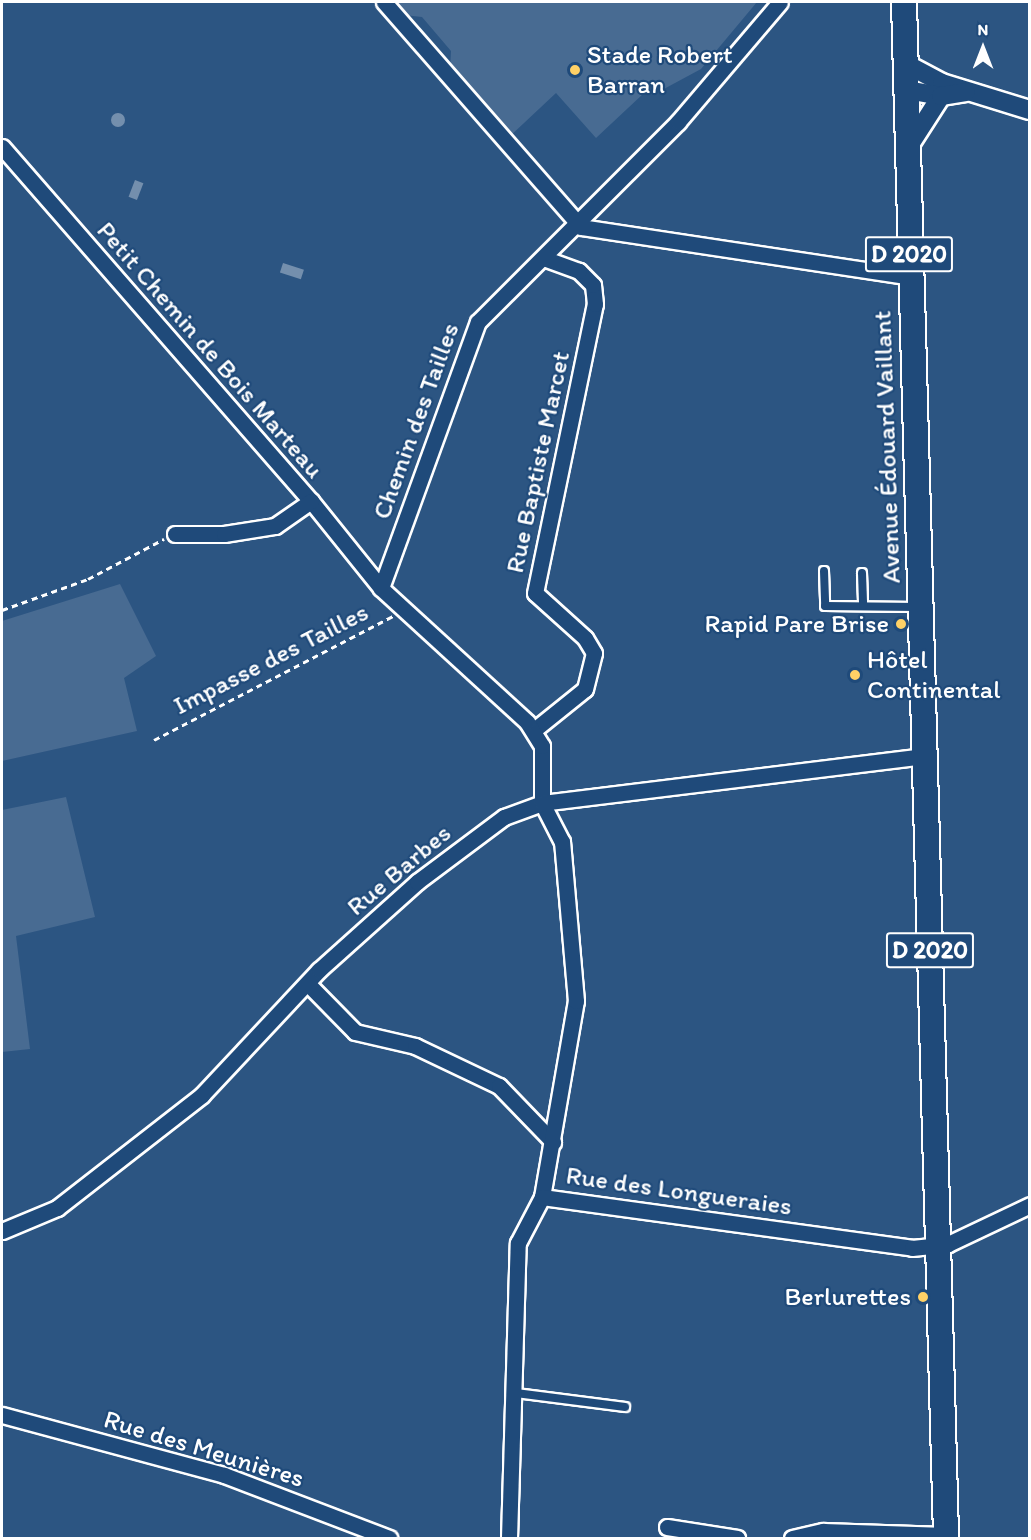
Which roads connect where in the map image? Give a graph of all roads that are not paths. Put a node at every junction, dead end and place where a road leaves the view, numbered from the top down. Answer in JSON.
{"nodes":[{"id":1,"x":384,"y":2,"type":"edge"},
{"id":2,"x":780,"y":2,"type":"edge"},
{"id":3,"x":904,"y":2,"type":"edge"},
{"id":4,"x":906,"y":64,"type":"junction"},
{"id":5,"x":942,"y":89,"type":"junction"},
{"id":6,"x":907,"y":90,"type":"junction"},
{"id":7,"x":1029,"y":110,"type":"edge"},
{"id":8,"x":909,"y":146,"type":"junction"},
{"id":9,"x":2,"y":147,"type":"edge"},
{"id":10,"x":576,"y":220,"type":"junction"},
{"id":11,"x":543,"y":258,"type":"junction"},
{"id":12,"x":910,"y":277,"type":"junction"},
{"id":13,"x":311,"y":501,"type":"junction"},
{"id":14,"x":175,"y":534,"type":"road end"},
{"id":15,"x":824,"y":571,"type":"dead end"},
{"id":16,"x":862,"y":573,"type":"dead end"},
{"id":17,"x":381,"y":588,"type":"junction"},
{"id":18,"x":863,"y":606,"type":"junction"},
{"id":19,"x":921,"y":607,"type":"junction"},
{"id":20,"x":534,"y":730,"type":"junction"},
{"id":21,"x":925,"y":756,"type":"junction"},
{"id":22,"x":542,"y":803,"type":"junction"},
{"id":23,"x":308,"y":984,"type":"junction"},
{"id":24,"x":554,"y":1142,"type":"junction"},
{"id":25,"x":542,"y":1197,"type":"junction"},
{"id":26,"x":1029,"y":1205,"type":"edge"},
{"id":27,"x":2,"y":1231,"type":"edge"},
{"id":28,"x":939,"y":1246,"type":"junction"},
{"id":29,"x":516,"y":1393,"type":"junction"},
{"id":30,"x":626,"y":1407,"type":"dead end"},
{"id":31,"x":2,"y":1415,"type":"edge"},
{"id":32,"x":667,"y":1527,"type":"dead end"},
{"id":33,"x":946,"y":1537,"type":"edge"},
{"id":34,"x":389,"y":1539,"type":"edge"},
{"id":35,"x":509,"y":1539,"type":"edge"},
{"id":36,"x":737,"y":1539,"type":"edge"},
{"id":37,"x":792,"y":1539,"type":"edge"}],
"edges":[{"from":1,"to":10,"type":"street"},
{"from":2,"to":10,"type":"street","name":"Chemin des Tailles"},
{"from":3,"to":4,"type":"main road","name":"Avenue Édouard Vaillant","number":"D 2020"},
{"from":4,"to":5,"type":"street"},
{"from":4,"to":6,"type":"main road","name":"Avenue Édouard Vaillant","number":"D 2020"},
{"from":5,"to":6,"type":"street"},
{"from":5,"to":7,"type":"street"},
{"from":5,"to":8,"type":"street"},
{"from":6,"to":8,"type":"main road","name":"Avenue Édouard Vaillant","number":"D 2020"},
{"from":8,"to":12,"type":"main road","name":"Avenue Édouard Vaillant","number":"D 2020"},
{"from":9,"to":13,"type":"street","name":"Petit Chemin de Bois Marteau"},
{"from":10,"to":11,"type":"street","name":"Chemin des Tailles"},
{"from":10,"to":12,"type":"street"},
{"from":11,"to":17,"type":"street","name":"Chemin des Tailles"},
{"from":11,"to":20,"type":"street","name":"Rue Baptiste Marcet"},
{"from":12,"to":19,"type":"main road","name":"Avenue Édouard Vaillant","number":"D 2020"},
{"from":13,"to":14,"type":"street"},
{"from":13,"to":17,"type":"street","name":"Petit Chemin de Bois Marteau"},
{"from":15,"to":18,"type":"lane"},
{"from":16,"to":18,"type":"lane"},
{"from":17,"to":20,"type":"street"},
{"from":18,"to":19,"type":"lane"},
{"from":19,"to":21,"type":"main road","name":"Avenue Édouard Vaillant","number":"D 2020"},
{"from":20,"to":22,"type":"street"},
{"from":21,"to":22,"type":"street","name":"Rue Barbes"},
{"from":21,"to":28,"type":"main road","name":"Avenue Édouard Vaillant","number":"D 2020"},
{"from":22,"to":23,"type":"street","name":"Rue Barbes"},
{"from":22,"to":24,"type":"street"},
{"from":23,"to":24,"type":"street"},
{"from":23,"to":27,"type":"street","name":"Rue Barbes"},
{"from":24,"to":25,"type":"street"},
{"from":25,"to":28,"type":"street","name":"Rue des Longueraies"},
{"from":25,"to":29,"type":"street","name":"Rue des Longueraies"},
{"from":26,"to":28,"type":"street"},
{"from":28,"to":33,"type":"main road","name":"Avenue Édouard Vaillant","number":"D 2020"},
{"from":29,"to":30,"type":"lane"},
{"from":29,"to":35,"type":"street","name":"Rue des Longueraies"},
{"from":31,"to":34,"type":"street","name":"Rue des Meunières"},
{"from":32,"to":36,"type":"street"},
{"from":33,"to":37,"type":"street"}]}
